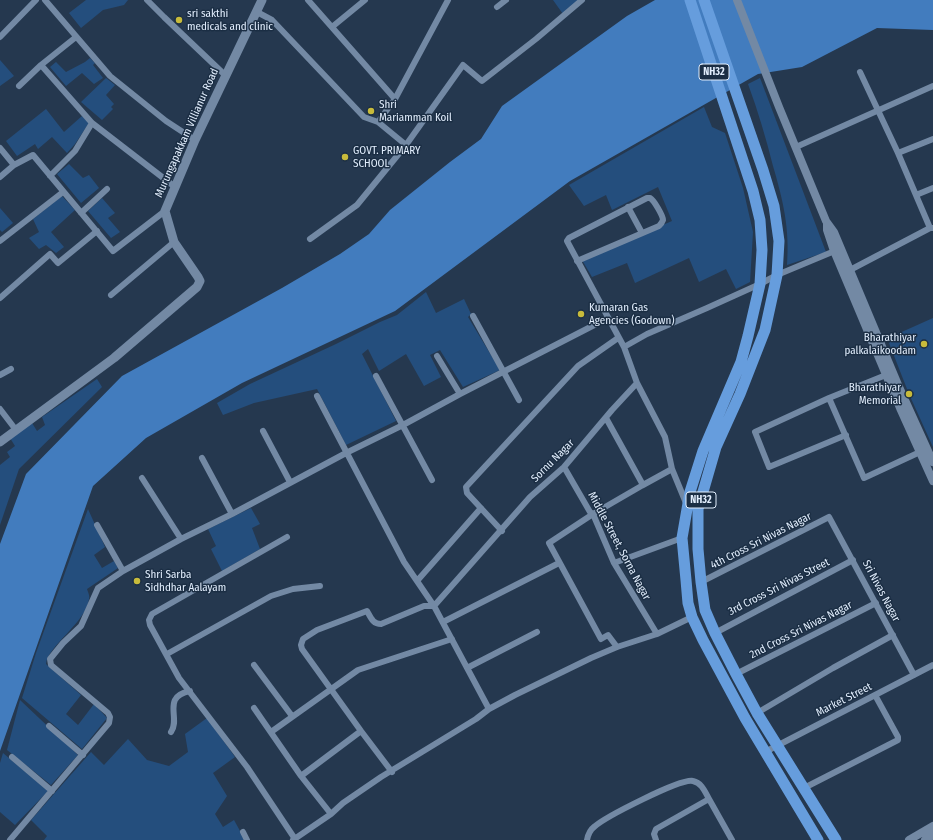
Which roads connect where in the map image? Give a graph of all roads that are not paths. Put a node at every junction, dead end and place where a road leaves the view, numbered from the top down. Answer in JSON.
{"nodes":[{"id":1,"x":36,"y":0,"type":"edge"},
{"id":2,"x":45,"y":0,"type":"edge"},
{"id":3,"x":147,"y":0,"type":"edge"},
{"id":4,"x":262,"y":0,"type":"edge"},
{"id":5,"x":308,"y":0,"type":"edge"},
{"id":6,"x":365,"y":0,"type":"edge"},
{"id":7,"x":448,"y":0,"type":"edge"},
{"id":8,"x":506,"y":0,"type":"edge"},
{"id":9,"x":582,"y":0,"type":"edge"},
{"id":10,"x":690,"y":0,"type":"edge"},
{"id":11,"x":704,"y":0,"type":"edge"},
{"id":12,"x":737,"y":0,"type":"edge"},
{"id":13,"x":497,"y":7,"type":"dead end"},
{"id":14,"x":257,"y":12,"type":"junction"},
{"id":15,"x":332,"y":27,"type":"junction"},
{"id":16,"x":0,"y":37,"type":"edge"},
{"id":17,"x":76,"y":37,"type":"junction"},
{"id":18,"x":41,"y":65,"type":"junction"},
{"id":19,"x":860,"y":72,"type":"dead end"},
{"id":20,"x":225,"y":75,"type":"junction"},
{"id":21,"x":19,"y":86,"type":"dead end"},
{"id":22,"x":933,"y":86,"type":"edge"},
{"id":23,"x":395,"y":99,"type":"junction"},
{"id":24,"x":878,"y":111,"type":"junction"},
{"id":25,"x":378,"y":122,"type":"junction"},
{"id":26,"x":92,"y":123,"type":"junction"},
{"id":27,"x":933,"y":139,"type":"edge"},
{"id":28,"x":195,"y":140,"type":"junction"},
{"id":29,"x":406,"y":145,"type":"junction"},
{"id":30,"x":796,"y":147,"type":"junction"},
{"id":31,"x":0,"y":148,"type":"edge"},
{"id":32,"x":898,"y":153,"type":"junction"},
{"id":33,"x":14,"y":165,"type":"junction"},
{"id":34,"x":50,"y":176,"type":"junction"},
{"id":35,"x":0,"y":177,"type":"edge"},
{"id":36,"x":175,"y":186,"type":"junction"},
{"id":37,"x":933,"y":188,"type":"edge"},
{"id":38,"x":107,"y":189,"type":"dead end"},
{"id":39,"x":63,"y":192,"type":"junction"},
{"id":40,"x":916,"y":195,"type":"junction"},
{"id":41,"x":628,"y":207,"type":"junction"},
{"id":42,"x":165,"y":211,"type":"junction"},
{"id":43,"x":81,"y":212,"type":"junction"},
{"id":44,"x":931,"y":228,"type":"edge"},
{"id":45,"x":97,"y":231,"type":"junction"},
{"id":46,"x":642,"y":233,"type":"junction"},
{"id":47,"x":310,"y":239,"type":"dead end"},
{"id":48,"x":0,"y":241,"type":"edge"},
{"id":49,"x":174,"y":242,"type":"junction"},
{"id":50,"x":838,"y":250,"type":"junction"},
{"id":51,"x":577,"y":261,"type":"junction"},
{"id":52,"x":850,"y":270,"type":"junction"},
{"id":53,"x":776,"y":275,"type":"junction"},
{"id":54,"x":760,"y":284,"type":"junction"},
{"id":55,"x":111,"y":295,"type":"dead end"},
{"id":56,"x":0,"y":298,"type":"edge"},
{"id":57,"x":473,"y":316,"type":"dead end"},
{"id":58,"x":608,"y":318,"type":"junction"},
{"id":59,"x":618,"y":338,"type":"junction"},
{"id":60,"x":624,"y":347,"type":"junction"},
{"id":61,"x":437,"y":356,"type":"dead end"},
{"id":62,"x":11,"y":369,"type":"dead end"},
{"id":63,"x":504,"y":372,"type":"junction"},
{"id":64,"x":886,"y":375,"type":"junction"},
{"id":65,"x":0,"y":376,"type":"edge"},
{"id":66,"x":376,"y":376,"type":"dead end"},
{"id":67,"x":637,"y":383,"type":"junction"},
{"id":68,"x":460,"y":394,"type":"junction"},
{"id":69,"x":317,"y":396,"type":"dead end"},
{"id":70,"x":829,"y":398,"type":"junction"},
{"id":71,"x":519,"y":400,"type":"dead end"},
{"id":72,"x":0,"y":409,"type":"edge"},
{"id":73,"x":606,"y":418,"type":"junction"},
{"id":74,"x":403,"y":425,"type":"junction"},
{"id":75,"x":16,"y":430,"type":"junction"},
{"id":76,"x":262,"y":431,"type":"dead end"},
{"id":77,"x":846,"y":435,"type":"junction"},
{"id":78,"x":0,"y":442,"type":"edge"},
{"id":79,"x":920,"y":452,"type":"junction"},
{"id":80,"x":346,"y":453,"type":"junction"},
{"id":81,"x":202,"y":458,"type":"dead end"},
{"id":82,"x":933,"y":462,"type":"edge"},
{"id":83,"x":564,"y":467,"type":"junction"},
{"id":84,"x":672,"y":469,"type":"junction"},
{"id":85,"x":142,"y":478,"type":"dead end"},
{"id":86,"x":432,"y":480,"type":"dead end"},
{"id":87,"x":933,"y":481,"type":"edge"},
{"id":88,"x":290,"y":482,"type":"junction"},
{"id":89,"x":643,"y":485,"type":"junction"},
{"id":90,"x":688,"y":507,"type":"junction"},
{"id":91,"x":481,"y":508,"type":"junction"},
{"id":92,"x":232,"y":514,"type":"junction"},
{"id":93,"x":593,"y":514,"type":"junction"},
{"id":94,"x":830,"y":517,"type":"joint"},
{"id":95,"x":97,"y":525,"type":"dead end"},
{"id":96,"x":502,"y":531,"type":"junction"},
{"id":97,"x":287,"y":537,"type":"dead end"},
{"id":98,"x":682,"y":538,"type":"junction"},
{"id":99,"x":181,"y":539,"type":"junction"},
{"id":100,"x":853,"y":560,"type":"junction"},
{"id":101,"x":559,"y":563,"type":"junction"},
{"id":102,"x":614,"y":563,"type":"junction"},
{"id":103,"x":123,"y":571,"type":"junction"},
{"id":104,"x":417,"y":581,"type":"junction"},
{"id":105,"x":701,"y":582,"type":"junction"},
{"id":106,"x":320,"y":586,"type":"dead end"},
{"id":107,"x":876,"y":603,"type":"junction"},
{"id":108,"x":434,"y":606,"type":"junction"},
{"id":109,"x":692,"y":617,"type":"junction"},
{"id":110,"x":443,"y":622,"type":"junction"},
{"id":111,"x":537,"y":632,"type":"dead end"},
{"id":112,"x":715,"y":633,"type":"junction"},
{"id":113,"x":656,"y":634,"type":"junction"},
{"id":114,"x":893,"y":635,"type":"junction"},
{"id":115,"x":452,"y":639,"type":"junction"},
{"id":116,"x":617,"y":647,"type":"junction"},
{"id":117,"x":167,"y":654,"type":"junction"},
{"id":118,"x":254,"y":665,"type":"dead end"},
{"id":119,"x":933,"y":665,"type":"edge"},
{"id":120,"x":467,"y":668,"type":"junction"},
{"id":121,"x":736,"y":674,"type":"junction"},
{"id":122,"x":914,"y":675,"type":"junction"},
{"id":123,"x":331,"y":688,"type":"junction"},
{"id":124,"x":190,"y":691,"type":"junction"},
{"id":125,"x":875,"y":695,"type":"junction"},
{"id":126,"x":254,"y":708,"type":"dead end"},
{"id":127,"x":489,"y":709,"type":"junction"},
{"id":128,"x":758,"y":713,"type":"junction"},
{"id":129,"x":292,"y":716,"type":"junction"},
{"id":130,"x":49,"y":726,"type":"dead end"},
{"id":131,"x":361,"y":731,"type":"junction"},
{"id":132,"x":171,"y":732,"type":"dead end"},
{"id":133,"x":271,"y":732,"type":"junction"},
{"id":134,"x":778,"y":746,"type":"junction"},
{"id":135,"x":765,"y":752,"type":"junction"},
{"id":136,"x":83,"y":755,"type":"junction"},
{"id":137,"x":12,"y":757,"type":"dead end"},
{"id":138,"x":392,"y":772,"type":"junction"},
{"id":139,"x":302,"y":776,"type":"junction"},
{"id":140,"x":804,"y":788,"type":"junction"},
{"id":141,"x":52,"y":791,"type":"junction"},
{"id":142,"x":709,"y":799,"type":"junction"},
{"id":143,"x":331,"y":814,"type":"junction"},
{"id":144,"x":933,"y":826,"type":"edge"},
{"id":145,"x":242,"y":832,"type":"dead end"},
{"id":146,"x":933,"y":835,"type":"edge"},
{"id":147,"x":294,"y":839,"type":"edge"},
{"id":148,"x":10,"y":840,"type":"edge"},
{"id":149,"x":247,"y":840,"type":"edge"},
{"id":150,"x":587,"y":840,"type":"edge"},
{"id":151,"x":656,"y":840,"type":"edge"},
{"id":152,"x":731,"y":840,"type":"edge"},
{"id":153,"x":818,"y":840,"type":"edge"},
{"id":154,"x":836,"y":840,"type":"edge"},
{"id":155,"x":909,"y":840,"type":"edge"},
{"id":156,"x":925,"y":840,"type":"edge"}],
"edges":[{"from":1,"to":16,"type":"street"},
{"from":2,"to":17,"type":"street"},
{"from":3,"to":20,"type":"street"},
{"from":4,"to":14,"type":"main road","name":"Murungapakkam Villianur Road"},
{"from":5,"to":15,"type":"street"},
{"from":6,"to":15,"type":"street"},
{"from":7,"to":23,"type":"street"},
{"from":8,"to":13,"type":"street"},
{"from":9,"to":29,"type":"street"},
{"from":10,"to":54,"type":"highway","number":"NH32"},
{"from":11,"to":53,"type":"highway","number":"NH32"},
{"from":12,"to":30,"type":"street"},
{"from":14,"to":20,"type":"main road","name":"Murungapakkam Villianur Road"},
{"from":14,"to":25,"type":"street"},
{"from":15,"to":23,"type":"street"},
{"from":17,"to":18,"type":"street"},
{"from":17,"to":28,"type":"street"},
{"from":18,"to":21,"type":"street"},
{"from":18,"to":26,"type":"street"},
{"from":19,"to":24,"type":"street"},
{"from":20,"to":28,"type":"main road","name":"Murungapakkam Villianur Road"},
{"from":22,"to":24,"type":"street"},
{"from":23,"to":25,"type":"street"},
{"from":24,"to":30,"type":"street"},
{"from":24,"to":32,"type":"street"},
{"from":25,"to":29,"type":"street"},
{"from":26,"to":34,"type":"street"},
{"from":26,"to":36,"type":"street"},
{"from":27,"to":32,"type":"street"},
{"from":28,"to":36,"type":"main road","name":"Murungapakkam Villianur Road"},
{"from":29,"to":47,"type":"street"},
{"from":30,"to":50,"type":"street"},
{"from":31,"to":33,"type":"street"},
{"from":32,"to":40,"type":"street"},
{"from":33,"to":34,"type":"street"},
{"from":33,"to":35,"type":"street"},
{"from":34,"to":39,"type":"street"},
{"from":36,"to":42,"type":"main road","name":"Murungapakkam Villianur Road"},
{"from":37,"to":40,"type":"street"},
{"from":38,"to":43,"type":"street"},
{"from":39,"to":43,"type":"street"},
{"from":39,"to":48,"type":"street"},
{"from":40,"to":44,"type":"street"},
{"from":41,"to":46,"type":"street"},
{"from":41,"to":46,"type":"street"},
{"from":41,"to":51,"type":"street"},
{"from":42,"to":45,"type":"street"},
{"from":42,"to":49,"type":"main road","name":"Murungapakkam Villianur Road"},
{"from":43,"to":45,"type":"street"},
{"from":44,"to":52,"type":"street"},
{"from":45,"to":56,"type":"street"},
{"from":46,"to":51,"type":"street"},
{"from":49,"to":55,"type":"street"},
{"from":49,"to":75,"type":"main road","name":"Murungapakkam Villianur Road"},
{"from":50,"to":52,"type":"street"},
{"from":50,"to":53,"type":"street"},
{"from":50,"to":64,"type":"street"},
{"from":51,"to":58,"type":"street"},
{"from":52,"to":82,"type":"street"},
{"from":53,"to":54,"type":"street"},
{"from":53,"to":105,"type":"highway","number":"NH32"},
{"from":54,"to":60,"type":"street"},
{"from":54,"to":90,"type":"highway","number":"NH32"},
{"from":57,"to":63,"type":"street"},
{"from":58,"to":59,"type":"street"},
{"from":58,"to":63,"type":"street"},
{"from":59,"to":60,"type":"street"},
{"from":59,"to":91,"type":"street"},
{"from":60,"to":67,"type":"street"},
{"from":61,"to":68,"type":"street"},
{"from":62,"to":65,"type":"street"},
{"from":63,"to":68,"type":"street"},
{"from":63,"to":71,"type":"street"},
{"from":64,"to":70,"type":"street"},
{"from":64,"to":79,"type":"street"},
{"from":66,"to":74,"type":"street"},
{"from":67,"to":73,"type":"street","name":"Sornu Nagar"},
{"from":67,"to":84,"type":"street"},
{"from":68,"to":74,"type":"street"},
{"from":69,"to":80,"type":"street"},
{"from":70,"to":77,"type":"street"},
{"from":70,"to":77,"type":"street"},
{"from":72,"to":75,"type":"street"},
{"from":73,"to":83,"type":"street","name":"Sornu Nagar"},
{"from":73,"to":89,"type":"street"},
{"from":74,"to":80,"type":"street"},
{"from":74,"to":86,"type":"street"},
{"from":75,"to":78,"type":"main road","name":"Murungapakkam Villianur Road"},
{"from":76,"to":88,"type":"street"},
{"from":77,"to":79,"type":"street"},
{"from":79,"to":87,"type":"street"},
{"from":80,"to":88,"type":"street"},
{"from":80,"to":104,"type":"street"},
{"from":81,"to":92,"type":"street"},
{"from":83,"to":93,"type":"street","name":"Middle Street, Sorna Nagar"},
{"from":83,"to":96,"type":"street","name":"Sornu Nagar"},
{"from":84,"to":89,"type":"street"},
{"from":84,"to":90,"type":"street"},
{"from":85,"to":99,"type":"street"},
{"from":88,"to":92,"type":"street"},
{"from":89,"to":93,"type":"street"},
{"from":90,"to":98,"type":"highway","number":"NH32"},
{"from":91,"to":96,"type":"street"},
{"from":91,"to":104,"type":"street"},
{"from":92,"to":99,"type":"street"},
{"from":93,"to":101,"type":"street"},
{"from":93,"to":102,"type":"street","name":"Middle Street, Sorna Nagar"},
{"from":94,"to":100,"type":"street","name":"Sri Nivas Nagar"},
{"from":94,"to":105,"type":"street","name":"4th Cross Sri Nivas Nagar"},
{"from":95,"to":103,"type":"street"},
{"from":96,"to":108,"type":"street","name":"Sornu Nagar"},
{"from":97,"to":117,"type":"street"},
{"from":98,"to":102,"type":"street"},
{"from":98,"to":109,"type":"highway","number":"NH32"},
{"from":99,"to":103,"type":"street"},
{"from":100,"to":107,"type":"street","name":"Sri Nivas Nagar"},
{"from":100,"to":112,"type":"street","name":"3rd Cross Sri Nivas Street"},
{"from":101,"to":110,"type":"street"},
{"from":101,"to":116,"type":"street"},
{"from":102,"to":113,"type":"street","name":"Middle Street, Sorna Nagar"},
{"from":103,"to":136,"type":"street"},
{"from":104,"to":108,"type":"street"},
{"from":105,"to":112,"type":"highway","number":"NH32"},
{"from":106,"to":117,"type":"street"},
{"from":107,"to":114,"type":"street","name":"Sri Nivas Nagar"},
{"from":107,"to":121,"type":"street","name":"2nd Cross Sri Nivas Nagar"},
{"from":108,"to":110,"type":"street"},
{"from":108,"to":123,"type":"street"},
{"from":109,"to":113,"type":"street"},
{"from":109,"to":135,"type":"highway","number":"NH32"},
{"from":110,"to":115,"type":"street"},
{"from":111,"to":120,"type":"street"},
{"from":112,"to":121,"type":"highway","number":"NH32"},
{"from":113,"to":116,"type":"street"},
{"from":114,"to":122,"type":"street","name":"Sri Nivas Nagar"},
{"from":114,"to":128,"type":"street"},
{"from":115,"to":120,"type":"street"},
{"from":115,"to":123,"type":"street"},
{"from":116,"to":127,"type":"street"},
{"from":117,"to":124,"type":"street"},
{"from":118,"to":129,"type":"street"},
{"from":119,"to":122,"type":"street","name":"Market Street"},
{"from":120,"to":127,"type":"street"},
{"from":121,"to":128,"type":"highway","number":"NH32"},
{"from":122,"to":125,"type":"street","name":"Market Street"},
{"from":123,"to":129,"type":"street"},
{"from":123,"to":131,"type":"street"},
{"from":124,"to":132,"type":"street"},
{"from":124,"to":147,"type":"street"},
{"from":125,"to":134,"type":"street","name":"Market Street"},
{"from":125,"to":140,"type":"street"},
{"from":126,"to":133,"type":"street"},
{"from":127,"to":138,"type":"street"},
{"from":128,"to":134,"type":"highway","number":"NH32"},
{"from":129,"to":133,"type":"street"},
{"from":130,"to":136,"type":"street"},
{"from":131,"to":138,"type":"street"},
{"from":131,"to":139,"type":"street"},
{"from":133,"to":139,"type":"street"},
{"from":134,"to":135,"type":"street","name":"Market Street"},
{"from":134,"to":140,"type":"highway","number":"NH32"},
{"from":135,"to":153,"type":"highway","number":"NH32"},
{"from":136,"to":141,"type":"street"},
{"from":137,"to":141,"type":"street"},
{"from":138,"to":143,"type":"street"},
{"from":139,"to":143,"type":"street"},
{"from":140,"to":154,"type":"highway","number":"NH32"},
{"from":141,"to":148,"type":"street"},
{"from":142,"to":150,"type":"street"},
{"from":142,"to":151,"type":"street"},
{"from":142,"to":152,"type":"street"},
{"from":143,"to":147,"type":"street"},
{"from":144,"to":155,"type":"street"},
{"from":145,"to":149,"type":"street"},
{"from":146,"to":156,"type":"street"}]}
